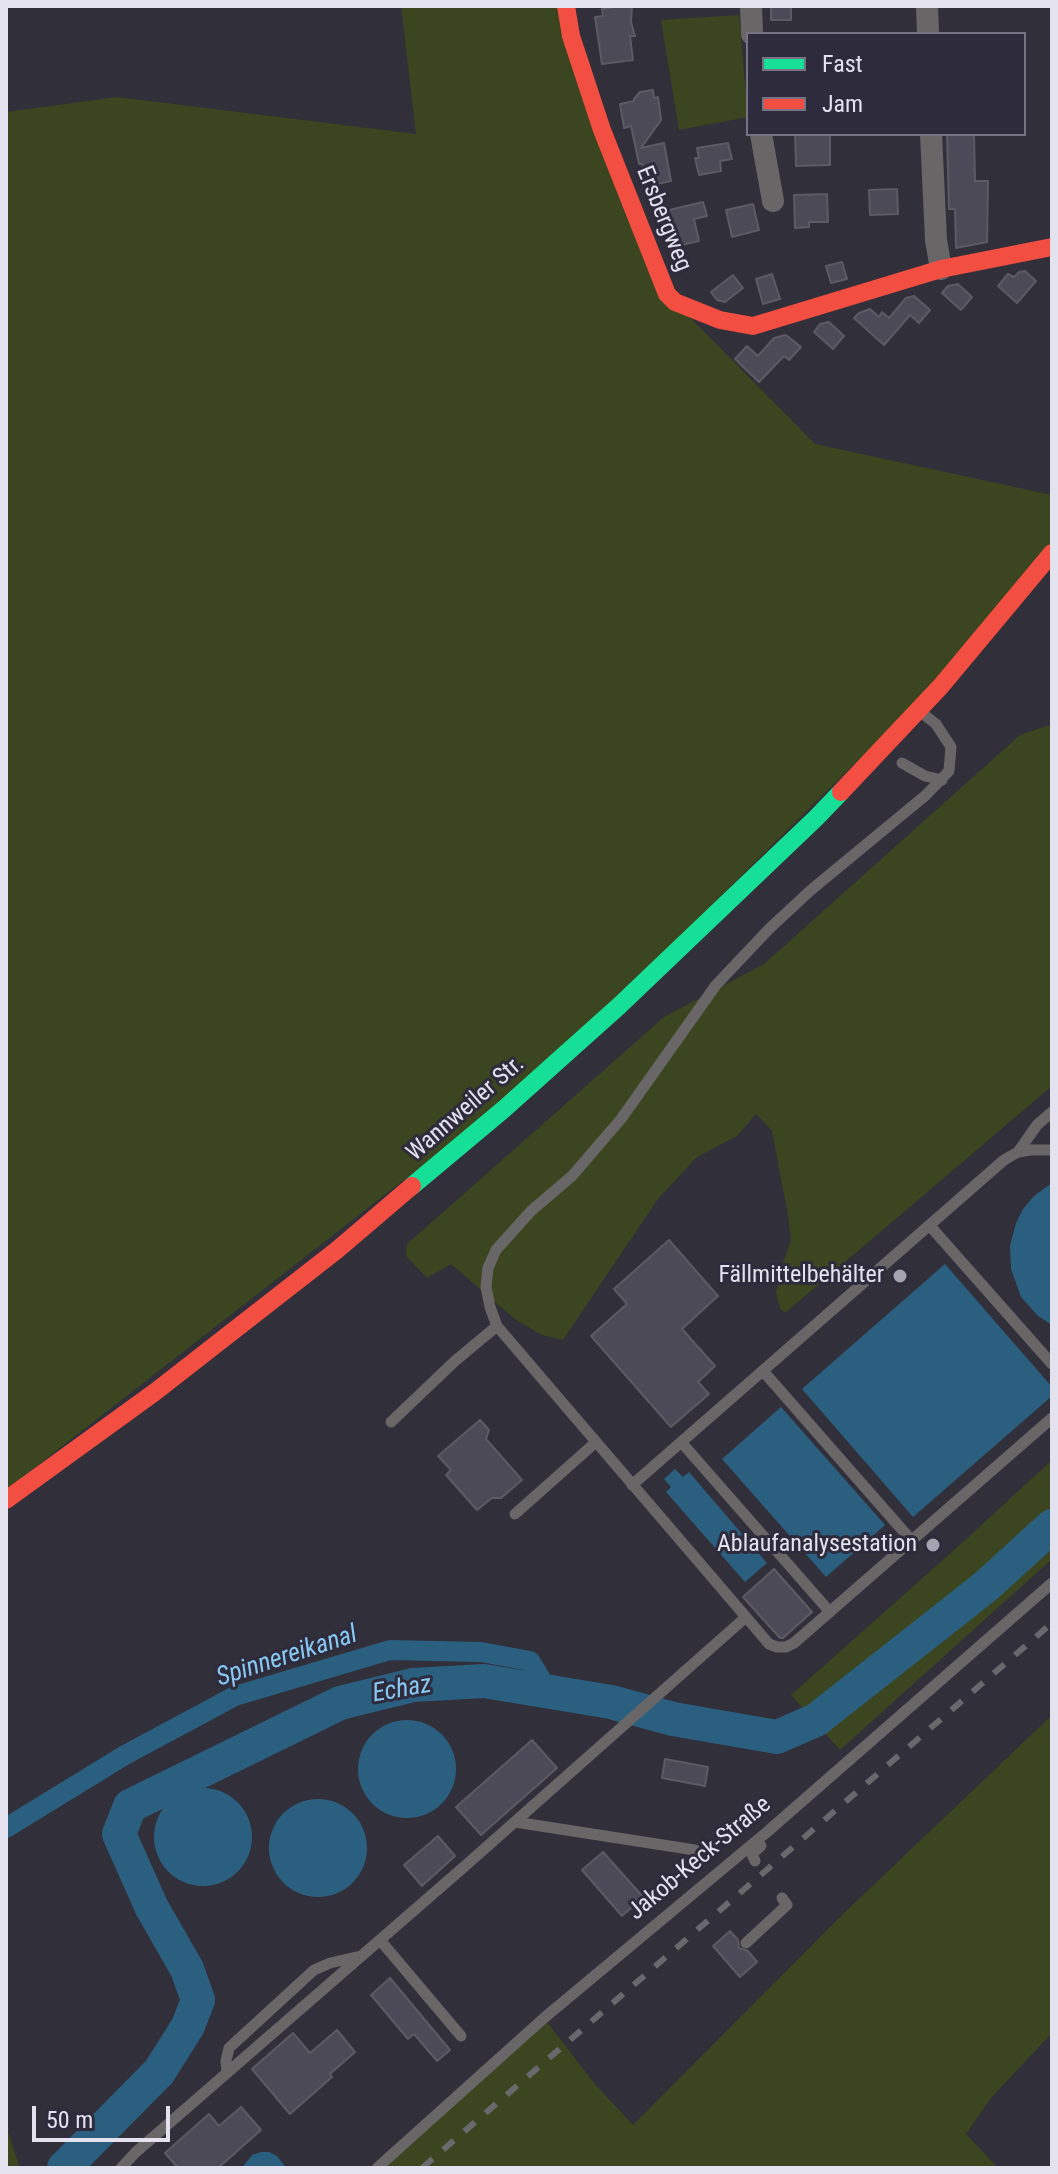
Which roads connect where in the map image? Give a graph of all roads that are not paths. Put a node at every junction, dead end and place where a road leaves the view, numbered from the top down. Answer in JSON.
{"nodes":[{"id":1,"x":566,"y":6,"type":"edge"},
{"id":2,"x":751,"y":6,"type":"edge"},
{"id":3,"x":927,"y":6,"type":"edge"},
{"id":4,"x":752,"y":32,"type":"edge"},
{"id":5,"x":928,"y":32,"type":"edge"},
{"id":6,"x":761,"y":136,"type":"edge"},
{"id":7,"x":931,"y":136,"type":"edge"},
{"id":8,"x":773,"y":201,"type":"dead end"},
{"id":9,"x":1052,"y":247,"type":"edge"},
{"id":10,"x":941,"y":269,"type":"junction"},
{"id":11,"x":1052,"y":553,"type":"edge"},
{"id":12,"x":918,"y":710,"type":"junction"},
{"id":13,"x":902,"y":763,"type":"dead end"},
{"id":14,"x":942,"y":780,"type":"junction"},
{"id":15,"x":1052,"y":1112,"type":"edge"},
{"id":16,"x":1052,"y":1150,"type":"edge"},
{"id":17,"x":1018,"y":1152,"type":"junction"},
{"id":18,"x":930,"y":1226,"type":"junction"},
{"id":19,"x":497,"y":1326,"type":"junction"},
{"id":20,"x":1052,"y":1364,"type":"edge"},
{"id":21,"x":763,"y":1371,"type":"junction"},
{"id":22,"x":1052,"y":1418,"type":"edge"},
{"id":23,"x":391,"y":1422,"type":"dead end"},
{"id":24,"x":596,"y":1442,"type":"junction"},
{"id":25,"x":682,"y":1443,"type":"junction"},
{"id":26,"x":632,"y":1485,"type":"junction"},
{"id":27,"x":6,"y":1500,"type":"edge"},
{"id":28,"x":515,"y":1514,"type":"dead end"},
{"id":29,"x":912,"y":1541,"type":"junction"},
{"id":30,"x":1052,"y":1583,"type":"edge"},
{"id":31,"x":830,"y":1612,"type":"junction"},
{"id":32,"x":746,"y":1617,"type":"junction"},
{"id":33,"x":515,"y":1822,"type":"junction"},
{"id":34,"x":767,"y":1832,"type":"junction"},
{"id":35,"x":695,"y":1850,"type":"dead end"},
{"id":36,"x":755,"y":1861,"type":"dead end"},
{"id":37,"x":782,"y":1898,"type":"dead end"},
{"id":38,"x":380,"y":1940,"type":"junction"},
{"id":39,"x":746,"y":1943,"type":"dead end"},
{"id":40,"x":362,"y":1956,"type":"junction"},
{"id":41,"x":461,"y":2036,"type":"dead end"},
{"id":42,"x":227,"y":2072,"type":"junction"},
{"id":43,"x":121,"y":2168,"type":"edge"},
{"id":44,"x":377,"y":2168,"type":"edge"}],
"edges":[{"from":1,"to":10,"type":"main road","name":"Ersbergweg"},
{"from":2,"to":4,"type":"street"},
{"from":3,"to":5,"type":"street"},
{"from":6,"to":8,"type":"street"},
{"from":7,"to":10,"type":"street"},
{"from":9,"to":10,"type":"main road","name":"Ersbergweg"},
{"from":11,"to":12,"type":"main road","name":"Wannweiler Str."},
{"from":12,"to":14,"type":"lane"},
{"from":12,"to":27,"type":"main road","name":"Wannweiler Str."},
{"from":13,"to":14,"type":"lane"},
{"from":14,"to":19,"type":"lane"},
{"from":15,"to":17,"type":"lane"},
{"from":16,"to":17,"type":"lane"},
{"from":17,"to":18,"type":"lane"},
{"from":18,"to":20,"type":"lane"},
{"from":18,"to":21,"type":"lane"},
{"from":19,"to":23,"type":"lane"},
{"from":19,"to":24,"type":"lane"},
{"from":21,"to":25,"type":"lane"},
{"from":21,"to":29,"type":"lane"},
{"from":22,"to":29,"type":"lane"},
{"from":24,"to":26,"type":"lane"},
{"from":24,"to":28,"type":"lane"},
{"from":25,"to":26,"type":"lane"},
{"from":25,"to":31,"type":"lane"},
{"from":26,"to":32,"type":"lane"},
{"from":29,"to":31,"type":"lane"},
{"from":30,"to":34,"type":"lane","name":"Jakob-Keck-Straße"},
{"from":31,"to":32,"type":"lane"},
{"from":32,"to":33,"type":"lane"},
{"from":33,"to":35,"type":"lane"},
{"from":33,"to":38,"type":"lane"},
{"from":34,"to":36,"type":"lane"},
{"from":34,"to":44,"type":"lane","name":"Jakob-Keck-Straße"},
{"from":37,"to":39,"type":"lane"},
{"from":38,"to":40,"type":"lane"},
{"from":38,"to":41,"type":"lane"},
{"from":40,"to":42,"type":"lane"},
{"from":40,"to":42,"type":"lane"},
{"from":42,"to":43,"type":"lane"}]}
